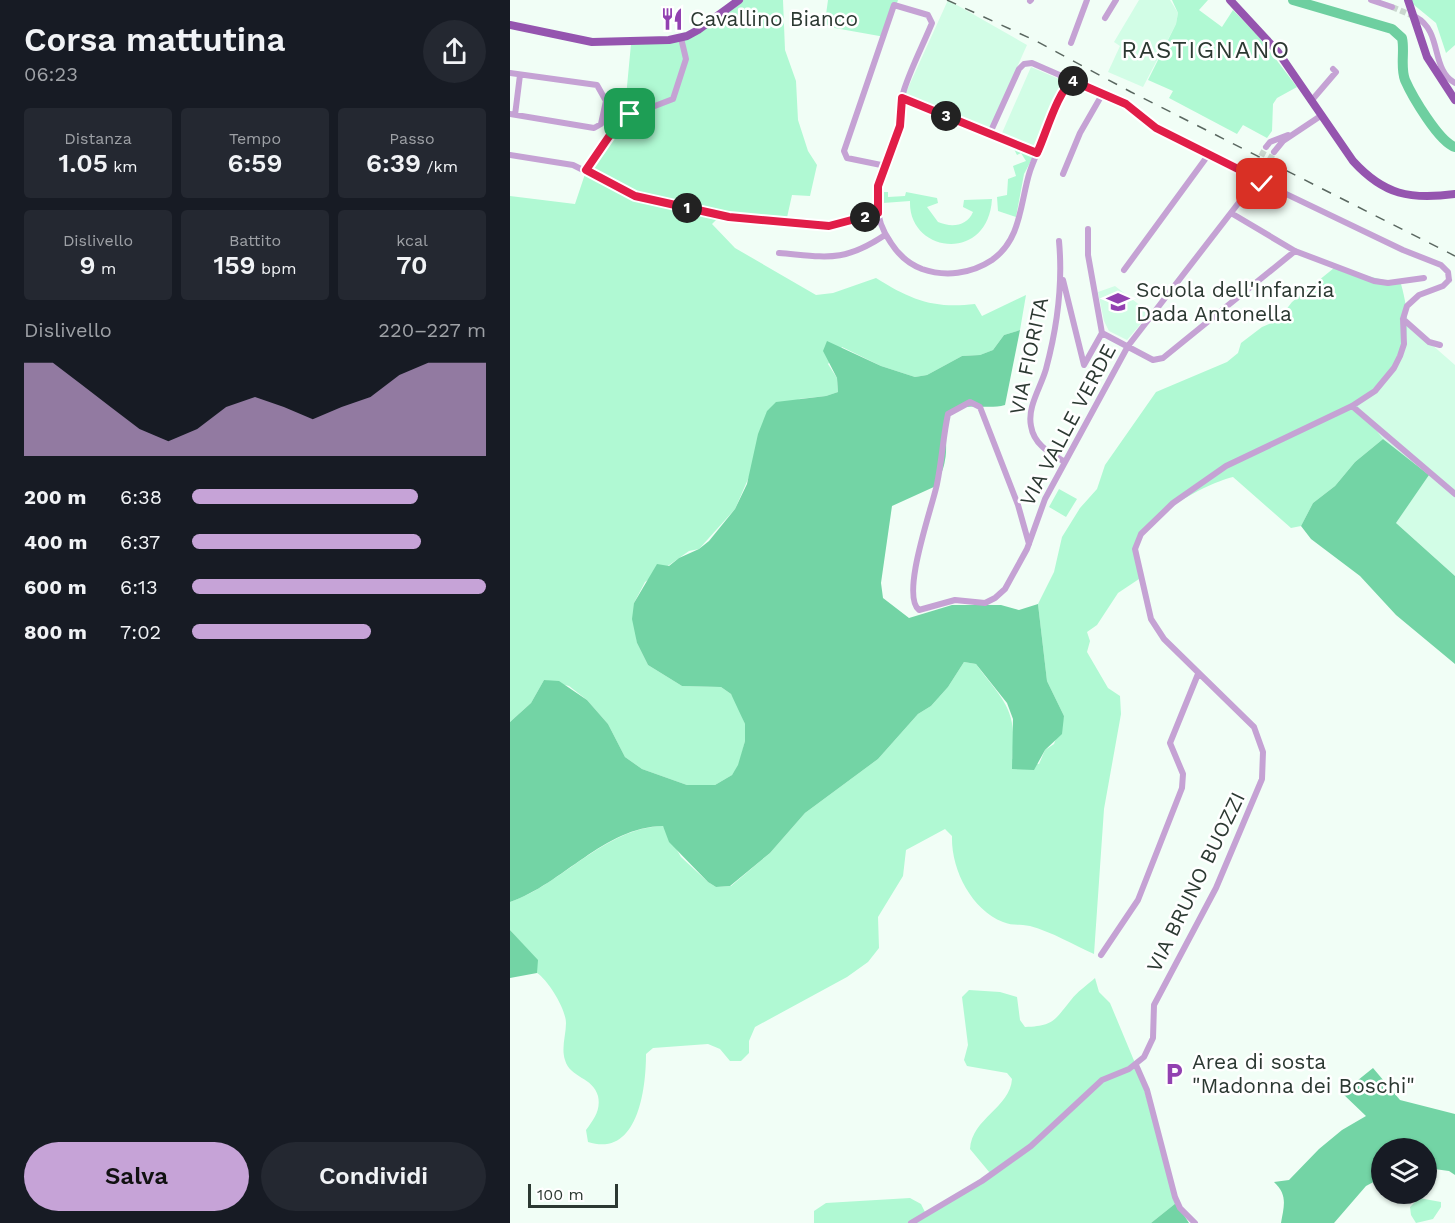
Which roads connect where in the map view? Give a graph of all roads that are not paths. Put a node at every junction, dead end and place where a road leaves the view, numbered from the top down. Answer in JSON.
{"nodes":[{"id":1,"x":739,"y":0,"type":"edge"},
{"id":2,"x":910,"y":0,"type":"edge"},
{"id":3,"x":1087,"y":0,"type":"edge"},
{"id":4,"x":1116,"y":0,"type":"edge"},
{"id":5,"x":1230,"y":0,"type":"edge"},
{"id":6,"x":1371,"y":0,"type":"edge"},
{"id":7,"x":1408,"y":0,"type":"edge"},
{"id":8,"x":1392,"y":7,"type":"tunnel mouth"},
{"id":9,"x":908,"y":9,"type":"junction"},
{"id":10,"x":1416,"y":17,"type":"tunnel mouth"},
{"id":11,"x":1105,"y":18,"type":"dead end"},
{"id":12,"x":510,"y":25,"type":"edge"},
{"id":13,"x":681,"y":38,"type":"junction"},
{"id":14,"x":1071,"y":43,"type":"dead end"},
{"id":15,"x":1333,"y":69,"type":"dead end"},
{"id":16,"x":510,"y":73,"type":"edge"},
{"id":17,"x":520,"y":75,"type":"junction"},
{"id":18,"x":1073,"y":81,"type":"junction"},
{"id":19,"x":1455,"y":83,"type":"edge"},
{"id":20,"x":1103,"y":93,"type":"junction"},
{"id":21,"x":902,"y":98,"type":"junction"},
{"id":22,"x":1312,"y":100,"type":"junction"},
{"id":23,"x":1455,"y":100,"type":"edge"},
{"id":24,"x":512,"y":115,"type":"edge"},
{"id":25,"x":1322,"y":115,"type":"junction"},
{"id":26,"x":1294,"y":132,"type":"junction"},
{"id":27,"x":990,"y":134,"type":"junction"},
{"id":28,"x":1266,"y":147,"type":"tunnel mouth"},
{"id":29,"x":1274,"y":152,"type":"tunnel mouth"},
{"id":30,"x":1037,"y":153,"type":"junction"},
{"id":31,"x":1209,"y":154,"type":"junction"},
{"id":32,"x":510,"y":155,"type":"edge"},
{"id":33,"x":1257,"y":164,"type":"tunnel mouth"},
{"id":34,"x":886,"y":166,"type":"junction"},
{"id":35,"x":1264,"y":168,"type":"tunnel mouth"},
{"id":36,"x":586,"y":170,"type":"junction"},
{"id":37,"x":1251,"y":173,"type":"junction"},
{"id":38,"x":1063,"y":174,"type":"dead end"},
{"id":39,"x":1257,"y":180,"type":"junction"},
{"id":40,"x":1455,"y":194,"type":"edge"},
{"id":41,"x":878,"y":213,"type":"junction"},
{"id":42,"x":1231,"y":213,"type":"junction"},
{"id":43,"x":1088,"y":229,"type":"dead end"},
{"id":44,"x":885,"y":235,"type":"junction"},
{"id":45,"x":1059,"y":242,"type":"dead end"},
{"id":46,"x":1295,"y":251,"type":"junction"},
{"id":47,"x":779,"y":253,"type":"dead end"},
{"id":48,"x":1124,"y":270,"type":"dead end"},
{"id":49,"x":1062,"y":273,"type":"junction"},
{"id":50,"x":1424,"y":278,"type":"dead end"},
{"id":51,"x":1452,"y":280,"type":"edge"},
{"id":52,"x":1403,"y":319,"type":"junction"},
{"id":53,"x":1102,"y":333,"type":"junction"},
{"id":54,"x":1440,"y":345,"type":"dead end"},
{"id":55,"x":1128,"y":346,"type":"junction"},
{"id":56,"x":1352,"y":406,"type":"junction"},
{"id":57,"x":1065,"y":462,"type":"junction"},
{"id":58,"x":1455,"y":494,"type":"edge"},
{"id":59,"x":1029,"y":544,"type":"junction"},
{"id":60,"x":1198,"y":674,"type":"junction"},
{"id":61,"x":1101,"y":955,"type":"dead end"},
{"id":62,"x":1136,"y":1065,"type":"junction"},
{"id":63,"x":911,"y":1223,"type":"edge"},
{"id":64,"x":1195,"y":1223,"type":"edge"}],
"edges":[{"from":1,"to":13,"type":"main road"},
{"from":2,"to":9,"type":"street"},
{"from":3,"to":14,"type":"street"},
{"from":4,"to":11,"type":"street"},
{"from":5,"to":22,"type":"main road"},
{"from":6,"to":8,"type":"street"},
{"from":7,"to":23,"type":"main road"},
{"from":9,"to":21,"type":"street"},
{"from":9,"to":34,"type":"street"},
{"from":10,"to":19,"type":"street"},
{"from":12,"to":13,"type":"main road"},
{"from":13,"to":36,"type":"street"},
{"from":15,"to":22,"type":"street"},
{"from":16,"to":17,"type":"street"},
{"from":17,"to":24,"type":"street"},
{"from":17,"to":24,"type":"street"},
{"from":18,"to":20,"type":"street"},
{"from":18,"to":27,"type":"street"},
{"from":18,"to":30,"type":"street"},
{"from":20,"to":31,"type":"street"},
{"from":20,"to":38,"type":"street"},
{"from":21,"to":27,"type":"street"},
{"from":21,"to":34,"type":"street"},
{"from":22,"to":25,"type":"main road"},
{"from":25,"to":26,"type":"street"},
{"from":25,"to":40,"type":"main road"},
{"from":26,"to":28,"type":"street"},
{"from":26,"to":29,"type":"street"},
{"from":27,"to":30,"type":"street"},
{"from":30,"to":44,"type":"street"},
{"from":31,"to":37,"type":"street"},
{"from":31,"to":48,"type":"street"},
{"from":32,"to":36,"type":"street"},
{"from":33,"to":37,"type":"street"},
{"from":34,"to":41,"type":"street"},
{"from":35,"to":39,"type":"street","name":"VIA VALLE VERDE"},
{"from":36,"to":41,"type":"street"},
{"from":37,"to":39,"type":"street"},
{"from":37,"to":39,"type":"street"},
{"from":39,"to":42,"type":"street","name":"VIA VALLE VERDE"},
{"from":39,"to":51,"type":"street"},
{"from":41,"to":44,"type":"street"},
{"from":42,"to":46,"type":"street"},
{"from":42,"to":55,"type":"street","name":"VIA VALLE VERDE"},
{"from":43,"to":53,"type":"street"},
{"from":44,"to":47,"type":"street"},
{"from":45,"to":49,"type":"street","name":"VIA FIORITA"},
{"from":46,"to":50,"type":"street"},
{"from":46,"to":55,"type":"street"},
{"from":49,"to":53,"type":"street"},
{"from":49,"to":57,"type":"street","name":"VIA FIORITA"},
{"from":51,"to":52,"type":"street"},
{"from":52,"to":54,"type":"street"},
{"from":52,"to":56,"type":"street","name":"VIA BRUNO BUOZZI"},
{"from":53,"to":55,"type":"street"},
{"from":55,"to":57,"type":"street","name":"VIA VALLE VERDE"},
{"from":56,"to":58,"type":"street"},
{"from":56,"to":60,"type":"street","name":"VIA BRUNO BUOZZI"},
{"from":57,"to":59,"type":"street","name":"VIA VALLE VERDE"},
{"from":59,"to":59,"type":"street","name":"VIA VALLE VERDE"},
{"from":60,"to":61,"type":"street"},
{"from":60,"to":62,"type":"street","name":"VIA BRUNO BUOZZI"},
{"from":62,"to":63,"type":"street"},
{"from":62,"to":64,"type":"street"}]}
